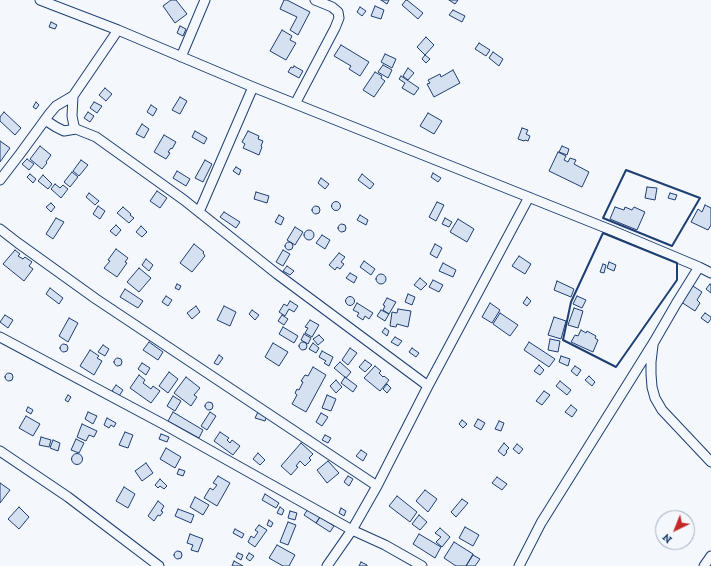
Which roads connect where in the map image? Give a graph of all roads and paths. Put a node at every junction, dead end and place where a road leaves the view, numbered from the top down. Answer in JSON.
{"nodes":[{"id":1,"x":40,"y":0,"type":"edge"},
{"id":2,"x":315,"y":0,"type":"edge"},
{"id":3,"x":206,"y":1,"type":"edge"},
{"id":4,"x":118,"y":30,"type":"junction"},
{"id":5,"x":181,"y":57,"type":"junction"},
{"id":6,"x":253,"y":87,"type":"junction"},
{"id":7,"x":73,"y":96,"type":"junction"},
{"id":8,"x":295,"y":104,"type":"junction"},
{"id":9,"x":45,"y":120,"type":"junction"},
{"id":10,"x":76,"y":129,"type":"junction"},
{"id":11,"x":0,"y":180,"type":"edge"},
{"id":12,"x":529,"y":197,"type":"junction"},
{"id":13,"x":199,"y":212,"type":"junction"},
{"id":14,"x":0,"y":229,"type":"edge"},
{"id":15,"x":699,"y":267,"type":"junction"},
{"id":16,"x":711,"y":273,"type":"edge"},
{"id":17,"x":0,"y":337,"type":"edge"},
{"id":18,"x":654,"y":342,"type":"junction"},
{"id":19,"x":428,"y":386,"type":"junction"},
{"id":20,"x":0,"y":451,"type":"edge"},
{"id":21,"x":711,"y":462,"type":"edge"},
{"id":22,"x":377,"y":486,"type":"junction"},
{"id":23,"x":352,"y":530,"type":"junction"},
{"id":24,"x":711,"y":556,"type":"edge"},
{"id":25,"x":159,"y":566,"type":"edge"},
{"id":26,"x":327,"y":566,"type":"edge"},
{"id":27,"x":422,"y":566,"type":"edge"},
{"id":28,"x":519,"y":566,"type":"edge"},
{"id":29,"x":704,"y":566,"type":"edge"}],
"edges":[{"from":1,"to":4,"type":"street"},
{"from":2,"to":8,"type":"street"},
{"from":3,"to":5,"type":"street"},
{"from":4,"to":5,"type":"street"},
{"from":4,"to":7,"type":"street"},
{"from":5,"to":6,"type":"street"},
{"from":6,"to":8,"type":"street"},
{"from":6,"to":13,"type":"street"},
{"from":7,"to":9,"type":"street"},
{"from":7,"to":10,"type":"street"},
{"from":8,"to":12,"type":"street"},
{"from":9,"to":10,"type":"street"},
{"from":9,"to":11,"type":"street"},
{"from":10,"to":13,"type":"street"},
{"from":12,"to":15,"type":"street"},
{"from":12,"to":19,"type":"street"},
{"from":13,"to":19,"type":"street"},
{"from":14,"to":22,"type":"street"},
{"from":15,"to":16,"type":"street"},
{"from":15,"to":18,"type":"street"},
{"from":17,"to":23,"type":"street"},
{"from":18,"to":21,"type":"street"},
{"from":18,"to":28,"type":"street"},
{"from":19,"to":22,"type":"street"},
{"from":20,"to":25,"type":"street"},
{"from":22,"to":23,"type":"street"},
{"from":23,"to":26,"type":"street"},
{"from":23,"to":27,"type":"street"},
{"from":24,"to":29,"type":"street"}]}
